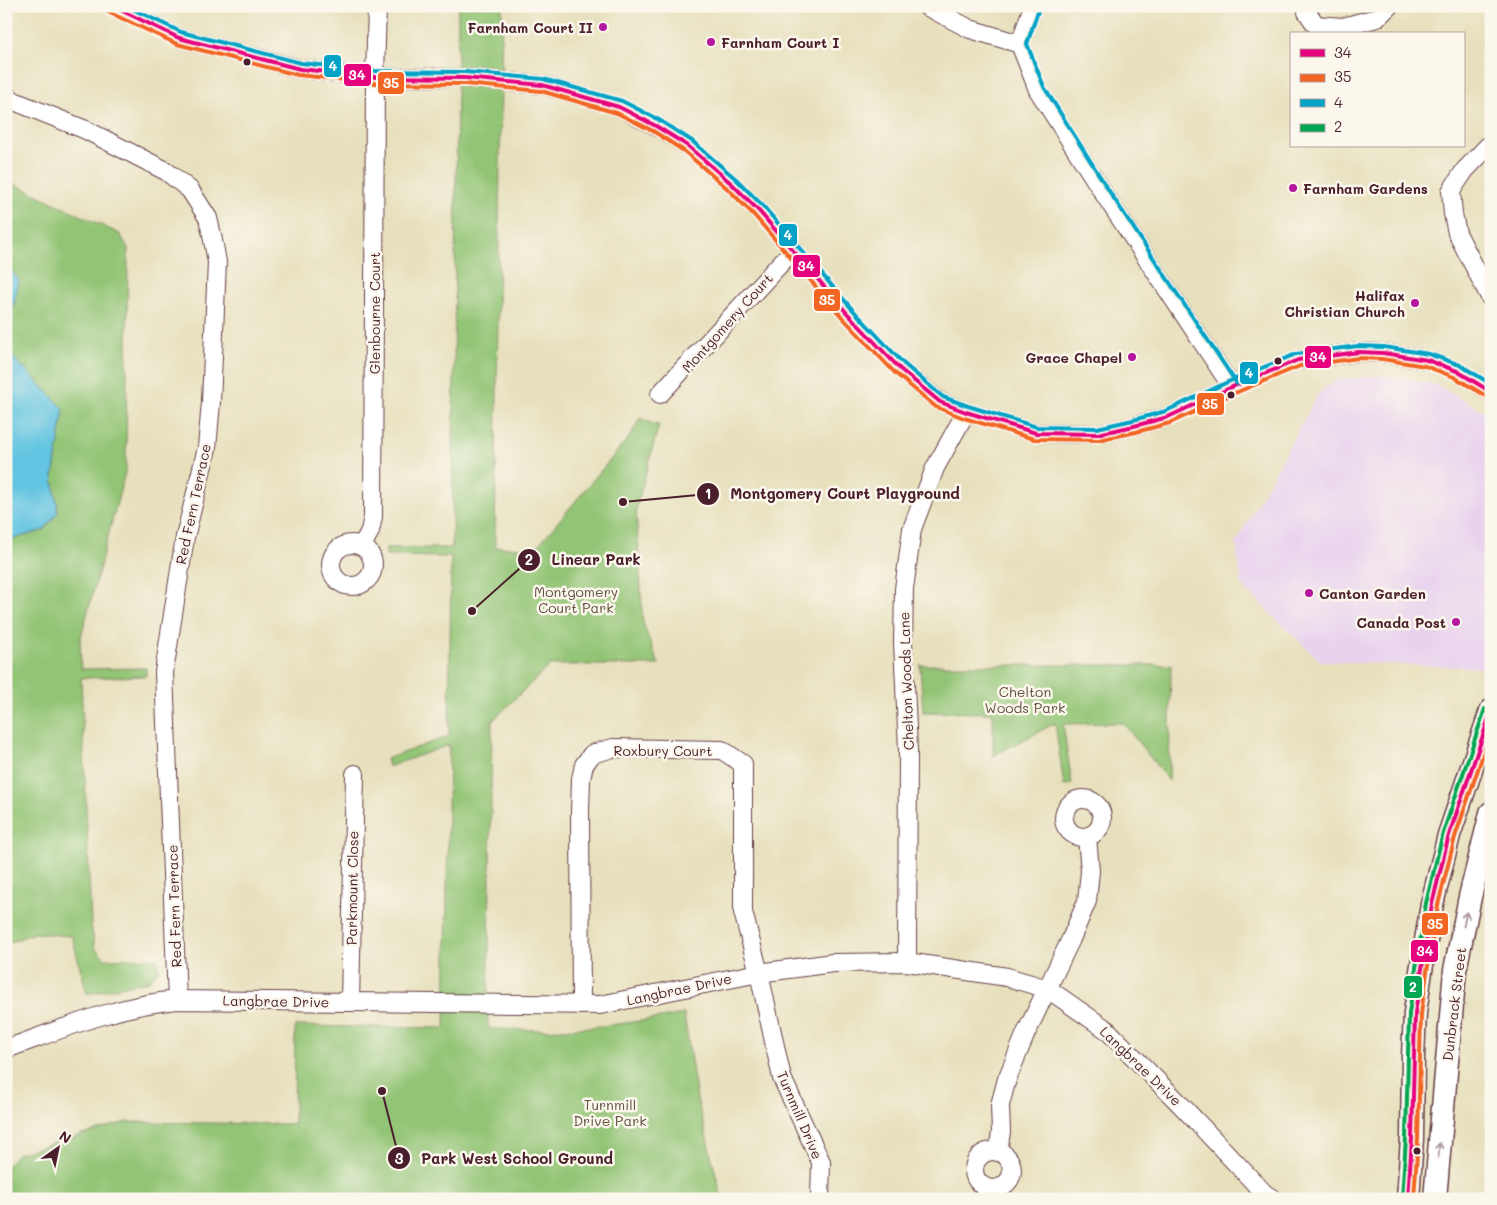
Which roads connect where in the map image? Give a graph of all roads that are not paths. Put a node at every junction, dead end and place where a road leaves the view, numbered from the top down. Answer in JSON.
{"nodes":[{"id":1,"x":111,"y":6,"type":"edge"},
{"id":2,"x":377,"y":6,"type":"edge"},
{"id":3,"x":926,"y":6,"type":"edge"},
{"id":4,"x":1032,"y":6,"type":"edge"},
{"id":5,"x":1307,"y":6,"type":"edge"},
{"id":6,"x":1389,"y":6,"type":"edge"},
{"id":7,"x":1020,"y":44,"type":"junction"},
{"id":8,"x":375,"y":77,"type":"junction"},
{"id":9,"x":6,"y":95,"type":"edge"},
{"id":10,"x":1491,"y":143,"type":"edge"},
{"id":11,"x":793,"y":250,"type":"junction"},
{"id":12,"x":1491,"y":299,"type":"edge"},
{"id":13,"x":1232,"y":387,"type":"junction"},
{"id":14,"x":1491,"y":392,"type":"edge"},
{"id":15,"x":660,"y":394,"type":"dead end"},
{"id":16,"x":966,"y":412,"type":"junction"},
{"id":17,"x":362,"y":546,"type":"dead end"},
{"id":18,"x":1491,"y":711,"type":"edge"},
{"id":19,"x":355,"y":774,"type":"dead end"},
{"id":20,"x":1491,"y":813,"type":"edge"},
{"id":21,"x":1087,"y":837,"type":"dead end"},
{"id":22,"x":907,"y":962,"type":"junction"},
{"id":23,"x":759,"y":973,"type":"junction"},
{"id":24,"x":1048,"y":989,"type":"junction"},
{"id":25,"x":177,"y":1000,"type":"junction"},
{"id":26,"x":350,"y":1002,"type":"junction"},
{"id":27,"x":582,"y":1005,"type":"junction"},
{"id":28,"x":6,"y":1050,"type":"edge"},
{"id":29,"x":998,"y":1152,"type":"dead end"},
{"id":30,"x":1266,"y":1197,"type":"edge"},
{"id":31,"x":820,"y":1199,"type":"edge"},
{"id":32,"x":1408,"y":1199,"type":"edge"},
{"id":33,"x":1435,"y":1199,"type":"edge"}],
"edges":[{"from":1,"to":8,"type":"street"},
{"from":2,"to":8,"type":"street","name":"Glenbourne Court"},
{"from":3,"to":7,"type":"street"},
{"from":4,"to":7,"type":"street"},
{"from":5,"to":6,"type":"street"},
{"from":7,"to":13,"type":"street"},
{"from":8,"to":11,"type":"street"},
{"from":8,"to":17,"type":"street","name":"Glenbourne Court"},
{"from":9,"to":25,"type":"street","name":"Red Fern Terrace"},
{"from":10,"to":12,"type":"street"},
{"from":11,"to":15,"type":"street","name":"Montgomery Court"},
{"from":11,"to":16,"type":"street"},
{"from":13,"to":14,"type":"street"},
{"from":13,"to":16,"type":"street"},
{"from":16,"to":22,"type":"street","name":"Chelton Woods Lane"},
{"from":18,"to":32,"type":"main road"},
{"from":19,"to":26,"type":"street","name":"Parkmount Close"},
{"from":33,"to":20,"type":"main road","name":"Dunbrack Street","one_way":true},
{"from":21,"to":24,"type":"street"},
{"from":22,"to":23,"type":"street","name":"Langbrae Drive"},
{"from":22,"to":24,"type":"street","name":"Langbrae Drive"},
{"from":23,"to":27,"type":"street","name":"Langbrae Drive"},
{"from":23,"to":27,"type":"street","name":"Roxbury Court"},
{"from":23,"to":31,"type":"street","name":"Turnmill Drive"},
{"from":24,"to":29,"type":"street"},
{"from":24,"to":30,"type":"street","name":"Langbrae Drive"},
{"from":25,"to":26,"type":"street","name":"Langbrae Drive"},
{"from":25,"to":28,"type":"street","name":"Langbrae Drive"},
{"from":26,"to":27,"type":"street","name":"Langbrae Drive"}]}
